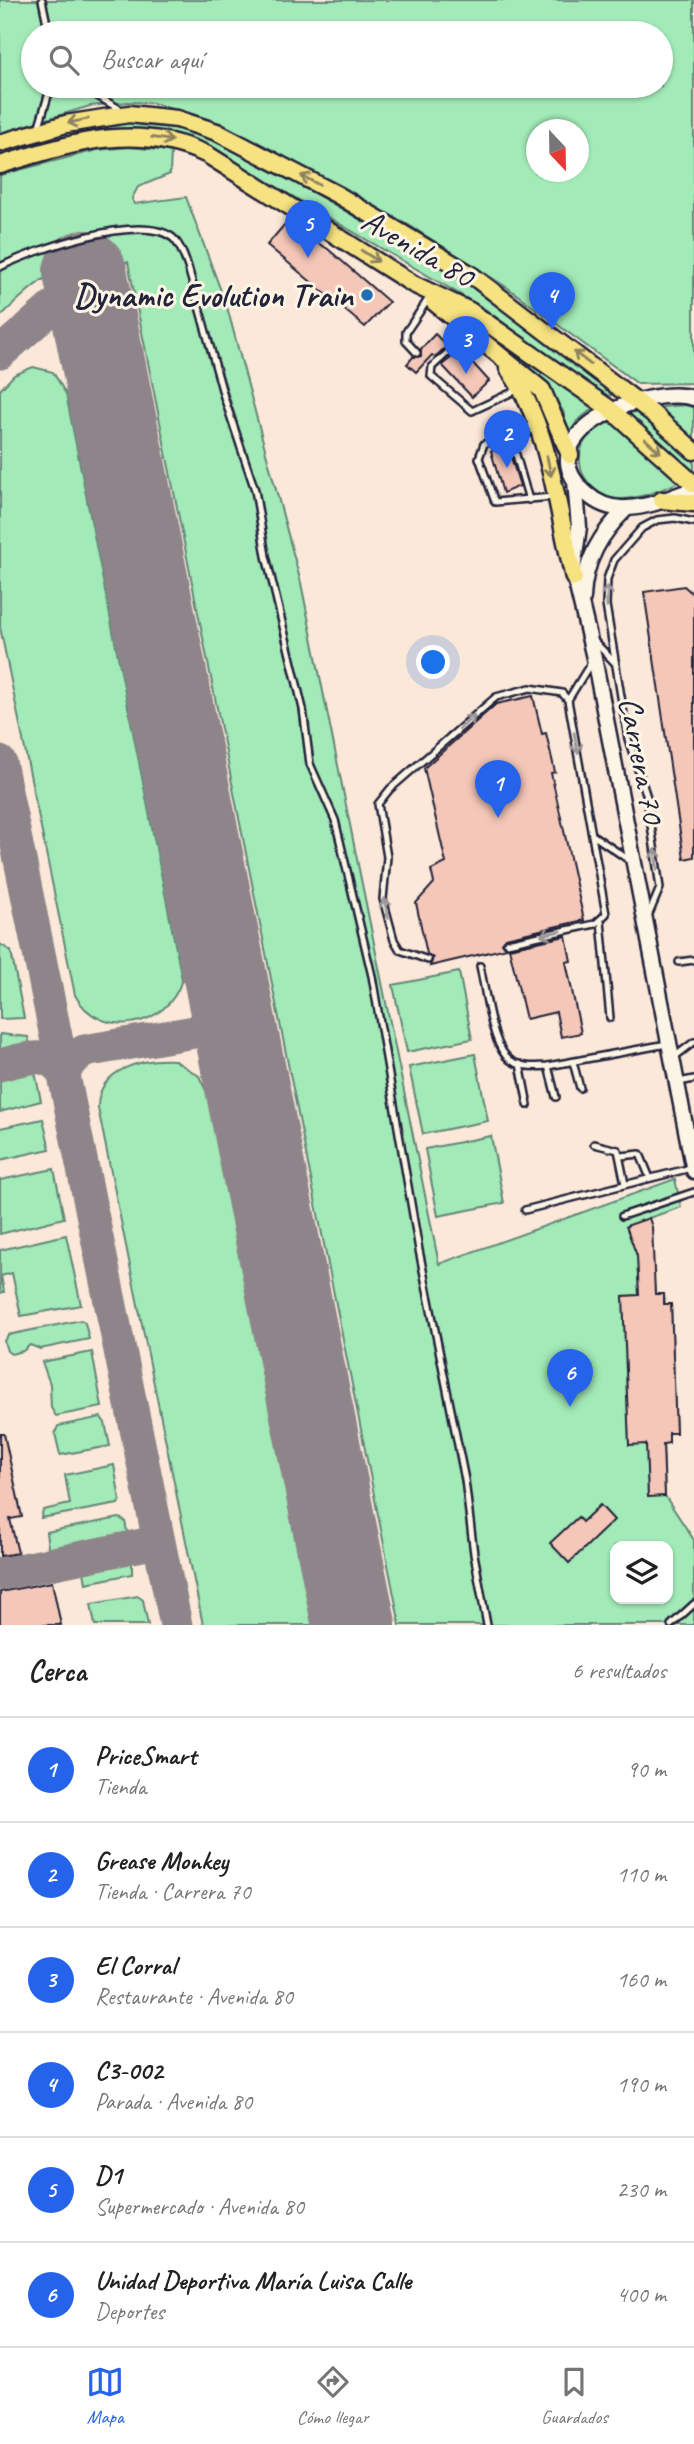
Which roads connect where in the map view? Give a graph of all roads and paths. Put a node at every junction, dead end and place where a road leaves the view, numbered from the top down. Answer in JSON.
{"nodes":[{"id":1,"x":42,"y":0,"type":"edge"},
{"id":2,"x":46,"y":21,"type":"edge"},
{"id":3,"x":47,"y":98,"type":"edge"},
{"id":4,"x":101,"y":98,"type":"edge"},
{"id":5,"x":129,"y":114,"type":"junction"},
{"id":6,"x":37,"y":132,"type":"junction"},
{"id":7,"x":0,"y":143,"type":"edge"},
{"id":8,"x":0,"y":165,"type":"edge"},
{"id":9,"x":0,"y":267,"type":"edge"},
{"id":10,"x":413,"y":284,"type":"junction"},
{"id":11,"x":429,"y":298,"type":"junction"},
{"id":12,"x":471,"y":331,"type":"junction"},
{"id":13,"x":417,"y":353,"type":"dead end"},
{"id":14,"x":502,"y":360,"type":"junction"},
{"id":15,"x":426,"y":361,"type":"dead end"},
{"id":16,"x":432,"y":367,"type":"junction"},
{"id":17,"x":522,"y":388,"type":"junction"},
{"id":18,"x":689,"y":395,"type":"edge"},
{"id":19,"x":636,"y":400,"type":"junction"},
{"id":20,"x":610,"y":410,"type":"junction"},
{"id":21,"x":537,"y":423,"type":"junction"},
{"id":22,"x":510,"y":434,"type":"junction"},
{"id":23,"x":694,"y":451,"type":"edge"},
{"id":24,"x":570,"y":455,"type":"junction"},
{"id":25,"x":575,"y":481,"type":"junction"},
{"id":26,"x":694,"y":486,"type":"edge"},
{"id":27,"x":555,"y":497,"type":"junction"},
{"id":28,"x":529,"y":500,"type":"junction"},
{"id":29,"x":662,"y":500,"type":"junction"},
{"id":30,"x":694,"y":503,"type":"edge"},
{"id":31,"x":627,"y":508,"type":"junction"},
{"id":32,"x":694,"y":522,"type":"edge"},
{"id":33,"x":574,"y":578,"type":"junction"},
{"id":34,"x":583,"y":607,"type":"junction"},
{"id":35,"x":590,"y":636,"type":"junction"},
{"id":36,"x":594,"y":658,"type":"junction"},
{"id":37,"x":616,"y":664,"type":"junction"},
{"id":38,"x":568,"y":700,"type":"junction"},
{"id":39,"x":594,"y":836,"type":"junction"},
{"id":40,"x":634,"y":863,"type":"junction"},
{"id":41,"x":601,"y":922,"type":"junction"},
{"id":42,"x":645,"y":923,"type":"junction"},
{"id":43,"x":507,"y":943,"type":"dead end"},
{"id":44,"x":428,"y":960,"type":"dead end"},
{"id":45,"x":694,"y":960,"type":"edge"},
{"id":46,"x":679,"y":962,"type":"dead end"},
{"id":47,"x":480,"y":966,"type":"dead end"},
{"id":48,"x":610,"y":1018,"type":"dead end"},
{"id":49,"x":694,"y":1042,"type":"edge"},
{"id":50,"x":667,"y":1044,"type":"junction"},
{"id":51,"x":671,"y":1060,"type":"junction"},
{"id":52,"x":573,"y":1062,"type":"junction"},
{"id":53,"x":520,"y":1064,"type":"junction"},
{"id":54,"x":548,"y":1066,"type":"junction"},
{"id":55,"x":694,"y":1079,"type":"edge"},
{"id":56,"x":676,"y":1083,"type":"junction"},
{"id":57,"x":580,"y":1088,"type":"dead end"},
{"id":58,"x":556,"y":1097,"type":"dead end"},
{"id":59,"x":528,"y":1105,"type":"dead end"},
{"id":60,"x":594,"y":1144,"type":"dead end"},
{"id":61,"x":621,"y":1156,"type":"junction"},
{"id":62,"x":694,"y":1168,"type":"edge"},
{"id":63,"x":650,"y":1178,"type":"junction"},
{"id":64,"x":625,"y":1184,"type":"junction"},
{"id":65,"x":694,"y":1192,"type":"edge"},
{"id":66,"x":525,"y":1210,"type":"dead end"},
{"id":67,"x":622,"y":1216,"type":"dead end"},
{"id":68,"x":694,"y":1604,"type":"edge"},
{"id":69,"x":487,"y":1625,"type":"edge"},
{"id":70,"x":671,"y":1625,"type":"edge"}],
"edges":[{"from":1,"to":2,"type":"lane"},
{"from":3,"to":6,"type":"lane"},
{"from":4,"to":5,"type":"lane"},
{"from":5,"to":6,"type":"main road","name":"Avenida 80","one_way":true},
{"from":19,"to":5,"type":"main road","name":"Avenida 80","one_way":true},
{"from":6,"to":7,"type":"main road","name":"Avenida 80"},
{"from":8,"to":10,"type":"main road","name":"Avenida 80","one_way":true},
{"from":9,"to":69,"type":"lane"},
{"from":10,"to":11,"type":"main road"},
{"from":10,"to":20,"type":"main road","name":"Avenida 80"},
{"from":11,"to":12,"type":"main road"},
{"from":11,"to":13,"type":"lane"},
{"from":12,"to":14,"type":"main road"},
{"from":12,"to":16,"type":"lane"},
{"from":14,"to":17,"type":"main road"},
{"from":14,"to":24,"type":"main road"},
{"from":15,"to":16,"type":"lane"},
{"from":16,"to":17,"type":"lane"},
{"from":17,"to":21,"type":"main road"},
{"from":18,"to":19,"type":"main road"},
{"from":19,"to":20,"type":"main road"},
{"from":19,"to":23,"type":"main road","name":"Avenida 80"},
{"from":20,"to":24,"type":"main road"},
{"from":20,"to":26,"type":"main road","name":"Avenida 80","one_way":true},
{"from":21,"to":22,"type":"lane"},
{"from":21,"to":27,"type":"main road","one_way":true},
{"from":22,"to":28,"type":"lane"},
{"from":22,"to":28,"type":"lane"},
{"from":24,"to":25,"type":"main road","name":"Carrera 70"},
{"from":25,"to":31,"type":"main road"},
{"from":25,"to":33,"type":"main road","name":"Carrera 70"},
{"from":26,"to":29,"type":"main road"},
{"from":27,"to":28,"type":"lane"},
{"from":27,"to":33,"type":"main road"},
{"from":29,"to":30,"type":"main road"},
{"from":29,"to":31,"type":"main road"},
{"from":31,"to":34,"type":"main road","name":"Carrera 70"},
{"from":37,"to":32,"type":"lane","one_way":true},
{"from":33,"to":34,"type":"main road","name":"Carrera 70"},
{"from":34,"to":35,"type":"main road","name":"Carrera 70"},
{"from":35,"to":36,"type":"main road","name":"Carrera 70"},
{"from":35,"to":37,"type":"lane"},
{"from":36,"to":38,"type":"lane"},
{"from":36,"to":40,"type":"main road","name":"Carrera 70"},
{"from":42,"to":37,"type":"lane","one_way":true},
{"from":38,"to":39,"type":"lane","one_way":true},
{"from":44,"to":38,"type":"lane","one_way":true},
{"from":39,"to":40,"type":"lane"},
{"from":39,"to":41,"type":"lane"},
{"from":40,"to":42,"type":"main road","name":"Carrera 70"},
{"from":41,"to":43,"type":"lane","one_way":true},
{"from":41,"to":48,"type":"lane"},
{"from":42,"to":50,"type":"main road","name":"Carrera 70"},
{"from":45,"to":46,"type":"lane"},
{"from":47,"to":53,"type":"lane"},
{"from":49,"to":51,"type":"lane"},
{"from":50,"to":51,"type":"main road","name":"Carrera 70"},
{"from":50,"to":52,"type":"lane"},
{"from":51,"to":56,"type":"main road","name":"Carrera 70"},
{"from":52,"to":54,"type":"lane"},
{"from":52,"to":57,"type":"lane"},
{"from":53,"to":54,"type":"lane"},
{"from":53,"to":59,"type":"lane"},
{"from":54,"to":58,"type":"lane"},
{"from":55,"to":56,"type":"lane"},
{"from":56,"to":62,"type":"main road","name":"Carrera 70"},
{"from":60,"to":61,"type":"lane"},
{"from":61,"to":63,"type":"lane"},
{"from":61,"to":64,"type":"lane"},
{"from":62,"to":63,"type":"lane"},
{"from":63,"to":64,"type":"lane"},
{"from":64,"to":66,"type":"lane"},
{"from":65,"to":67,"type":"lane"},
{"from":68,"to":70,"type":"lane"}]}
